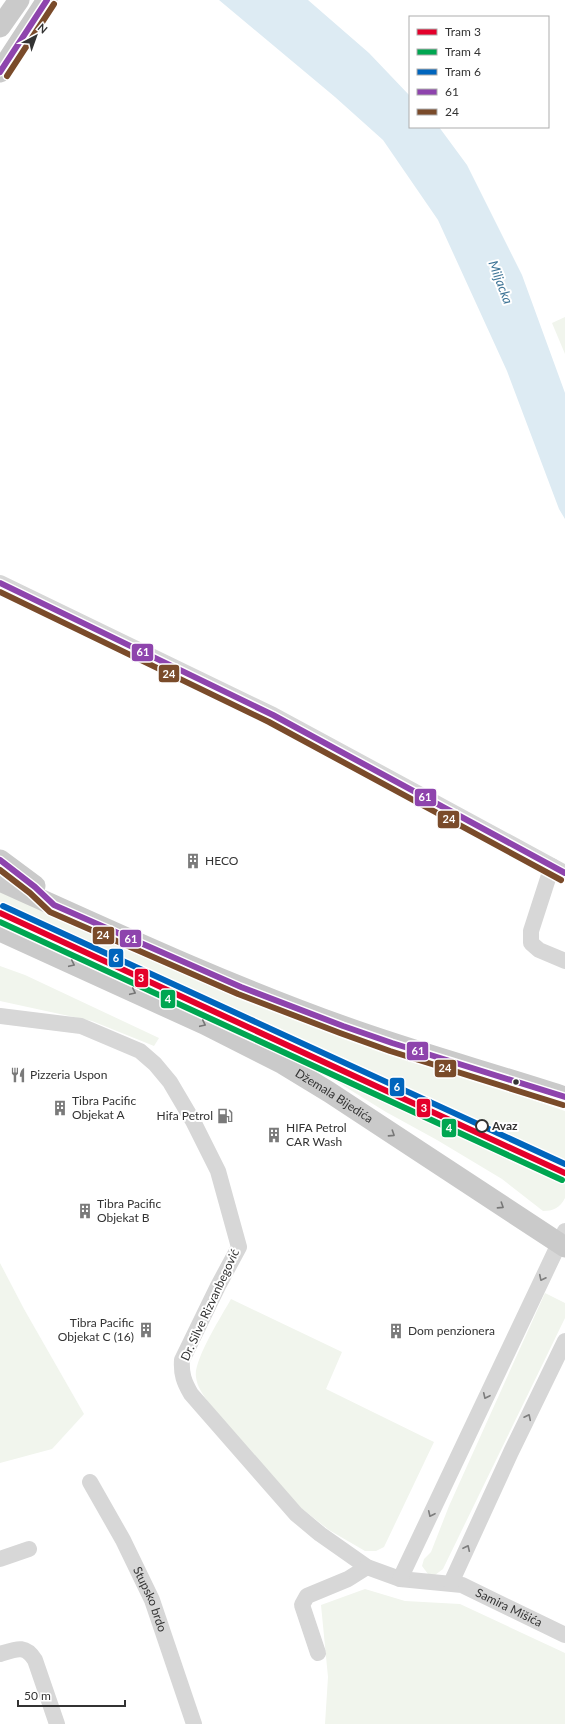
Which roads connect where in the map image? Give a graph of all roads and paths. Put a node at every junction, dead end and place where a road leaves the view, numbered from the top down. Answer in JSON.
{"nodes":[{"id":1,"x":19,"y":0,"type":"edge"},
{"id":2,"x":47,"y":0,"type":"edge"},
{"id":3,"x":1,"y":26,"type":"edge"},
{"id":4,"x":0,"y":72,"type":"edge"},
{"id":5,"x":0,"y":583,"type":"edge"},
{"id":6,"x":0,"y":860,"type":"edge"},
{"id":7,"x":559,"y":869,"type":"edge"},
{"id":8,"x":0,"y":881,"type":"edge"},
{"id":9,"x":54,"y":905,"type":"junction"},
{"id":10,"x":0,"y":931,"type":"edge"},
{"id":11,"x":0,"y":947,"type":"edge"},
{"id":12,"x":46,"y":952,"type":"junction"},
{"id":13,"x":565,"y":961,"type":"edge"},
{"id":14,"x":1,"y":1017,"type":"edge"},
{"id":15,"x":565,"y":1097,"type":"edge"},
{"id":16,"x":563,"y":1241,"type":"edge"},
{"id":17,"x":565,"y":1341,"type":"edge"},
{"id":18,"x":90,"y":1482,"type":"dead end"},
{"id":19,"x":29,"y":1549,"type":"dead end"},
{"id":20,"x":0,"y":1559,"type":"edge"},
{"id":21,"x":368,"y":1567,"type":"junction"},
{"id":22,"x":400,"y":1579,"type":"junction"},
{"id":23,"x":451,"y":1583,"type":"junction"},
{"id":24,"x":565,"y":1635,"type":"edge"},
{"id":25,"x":318,"y":1653,"type":"dead end"},
{"id":26,"x":0,"y":1654,"type":"edge"},
{"id":27,"x":57,"y":1724,"type":"edge"},
{"id":28,"x":194,"y":1724,"type":"edge"}],
"edges":[{"from":1,"to":3,"type":"main road"},
{"from":2,"to":4,"type":"main road"},
{"from":5,"to":7,"type":"street"},
{"from":6,"to":9,"type":"main road"},
{"from":7,"to":13,"type":"street"},
{"from":8,"to":9,"type":"main road"},
{"from":9,"to":15,"type":"main road"},
{"from":10,"to":12,"type":"main road","name":"Džemala Bijedića"},
{"from":11,"to":12,"type":"main road"},
{"from":12,"to":16,"type":"main road","name":"Džemala Bijedića","one_way":true},
{"from":14,"to":21,"type":"street","name":"Dr. Silve Rizvanbegović"},
{"from":16,"to":22,"type":"street","one_way":true},
{"from":23,"to":17,"type":"street","one_way":true},
{"from":18,"to":28,"type":"street","name":"Stupsko brdo"},
{"from":19,"to":20,"type":"street"},
{"from":21,"to":22,"type":"street","name":"Dr. Silve Rizvanbegović"},
{"from":21,"to":25,"type":"street"},
{"from":22,"to":23,"type":"street","name":"Dr. Silve Rizvanbegović"},
{"from":23,"to":24,"type":"street","name":"Samira Mišića"},
{"from":26,"to":27,"type":"street"}]}
